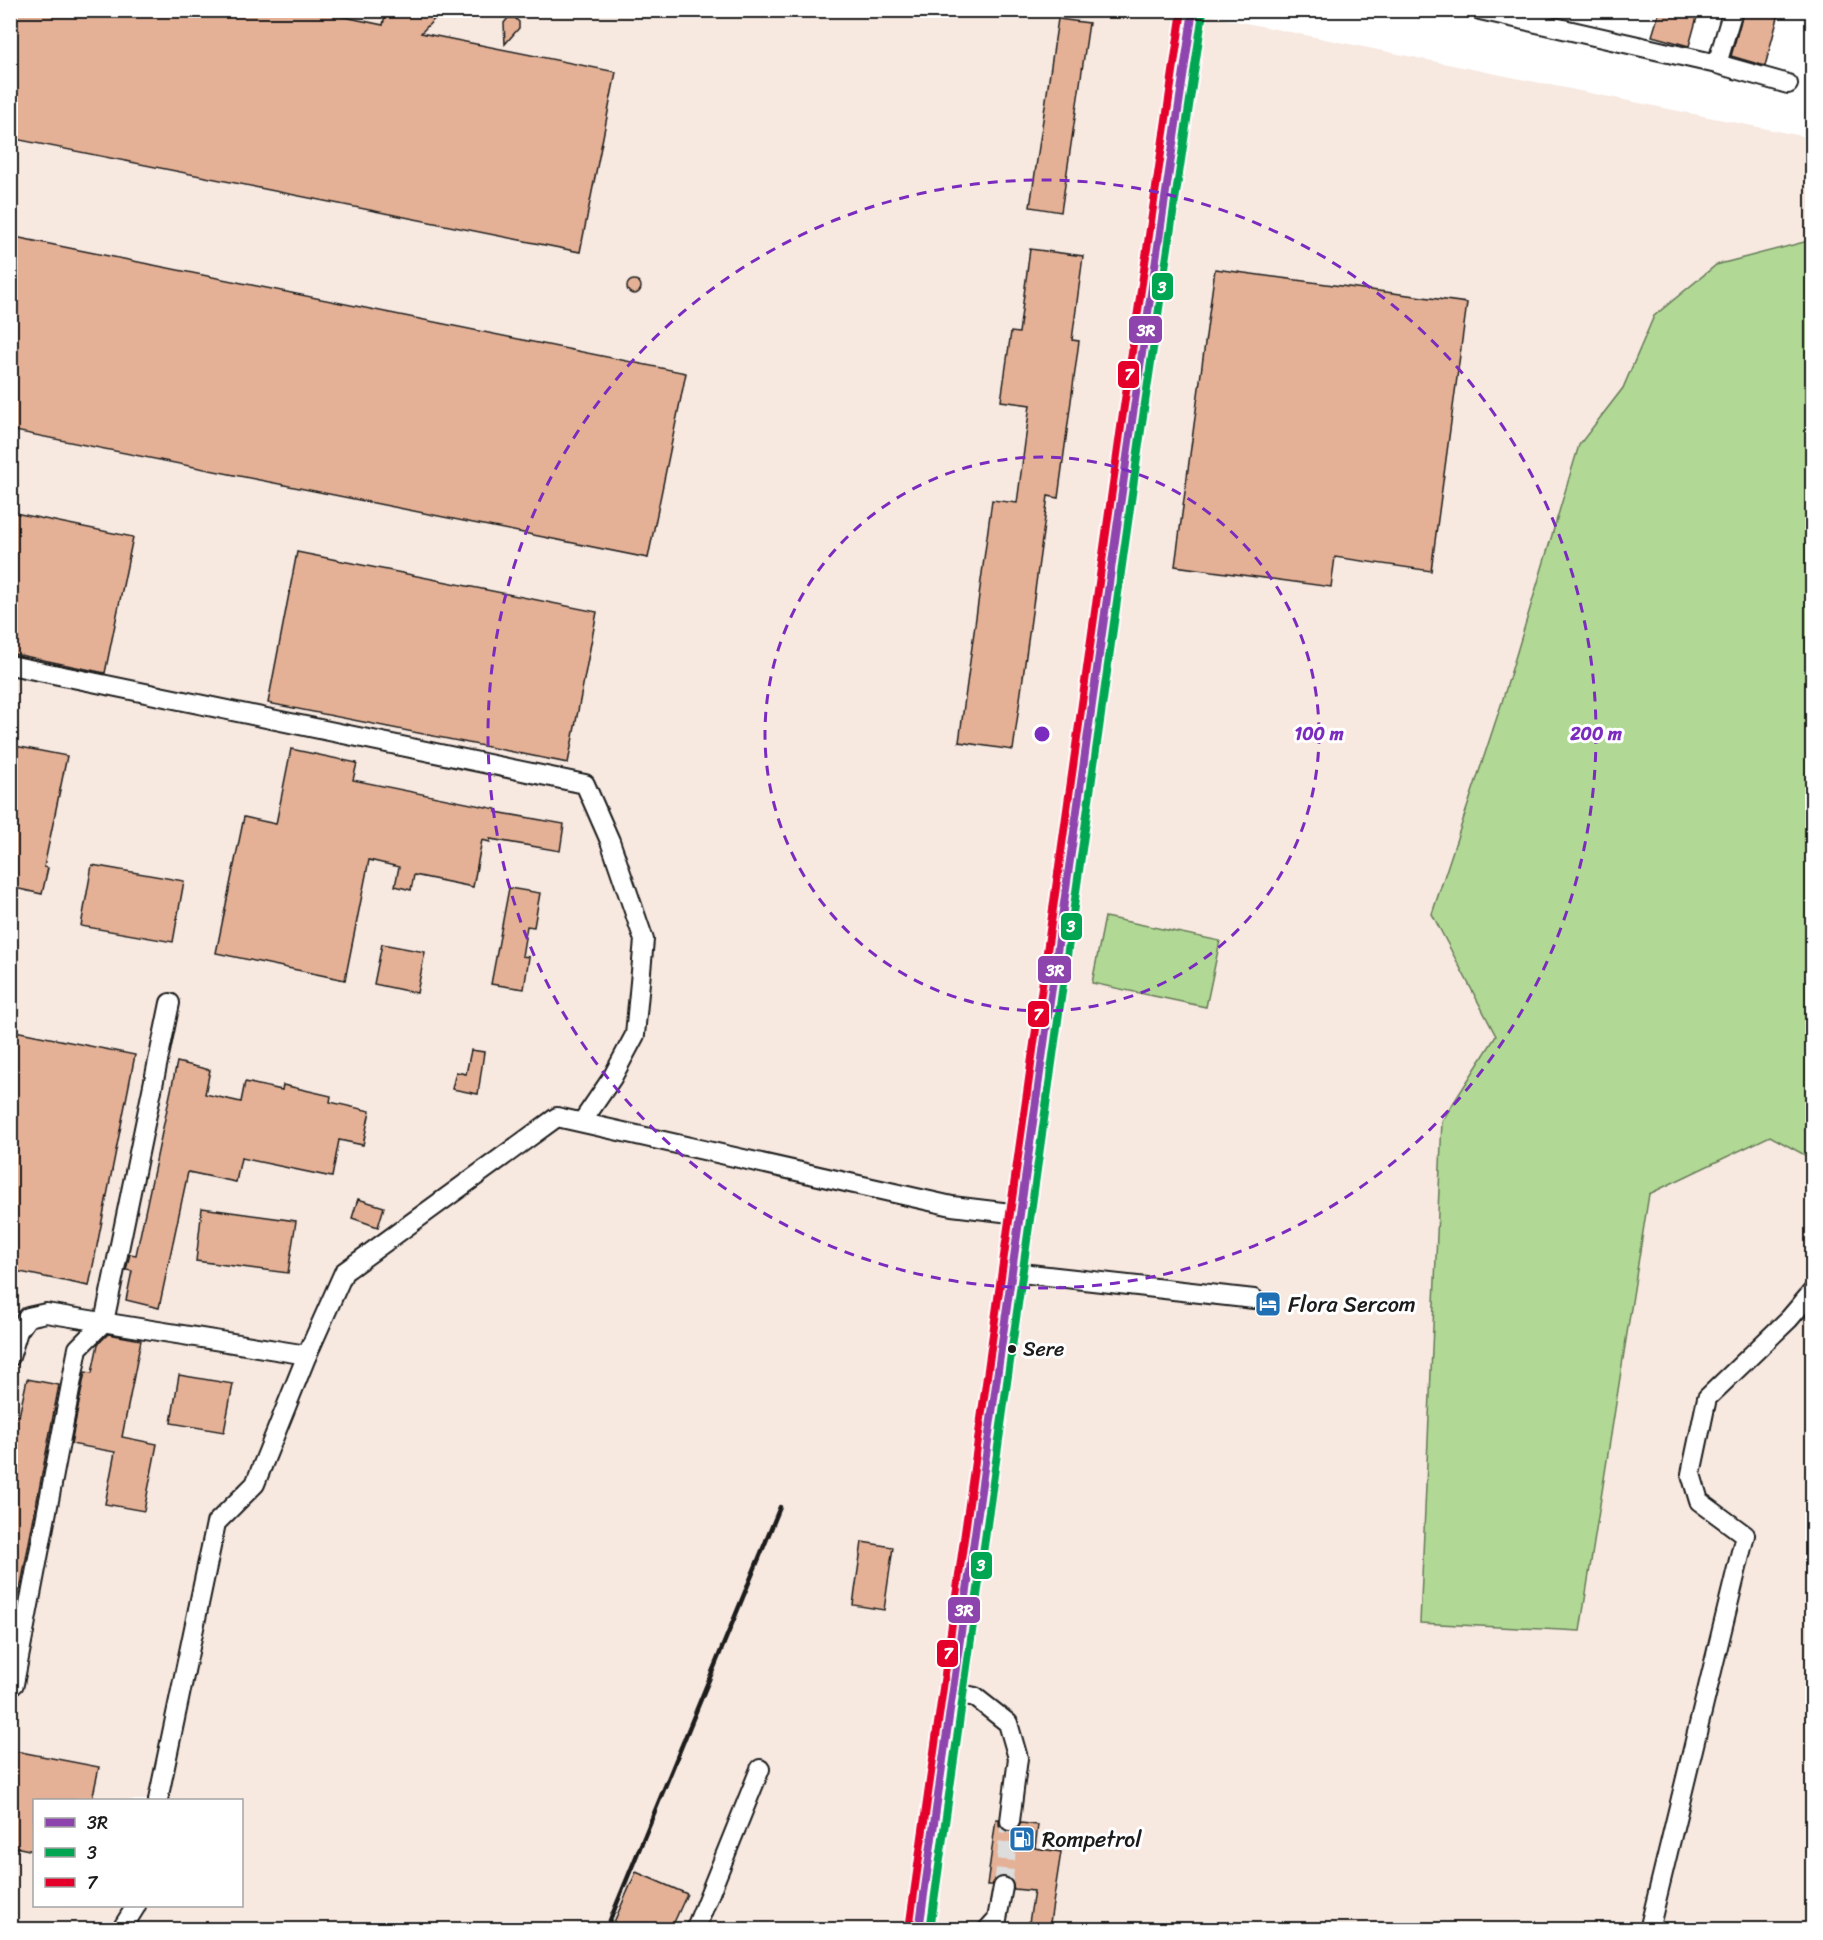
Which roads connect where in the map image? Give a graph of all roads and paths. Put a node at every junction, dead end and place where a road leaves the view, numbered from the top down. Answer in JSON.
{"nodes":[{"id":1,"x":1193,"y":10,"type":"edge"},
{"id":2,"x":1480,"y":10,"type":"edge"},
{"id":3,"x":1733,"y":10,"type":"edge"},
{"id":4,"x":1717,"y":64,"type":"junction"},
{"id":5,"x":1788,"y":84,"type":"dead end"},
{"id":6,"x":10,"y":665,"type":"edge"},
{"id":7,"x":170,"y":1003,"type":"dead end"},
{"id":8,"x":582,"y":1122,"type":"junction"},
{"id":9,"x":1019,"y":1214,"type":"junction"},
{"id":10,"x":1012,"y":1272,"type":"junction"},
{"id":11,"x":1812,"y":1292,"type":"edge"},
{"id":12,"x":1254,"y":1299,"type":"dead end"},
{"id":13,"x":104,"y":1322,"type":"junction"},
{"id":14,"x":307,"y":1355,"type":"junction"},
{"id":15,"x":10,"y":1357,"type":"edge"},
{"id":16,"x":10,"y":1687,"type":"edge"},
{"id":17,"x":952,"y":1692,"type":"junction"},
{"id":18,"x":760,"y":1768,"type":"dead end"},
{"id":19,"x":158,"y":1799,"type":"edge"},
{"id":20,"x":1010,"y":1821,"type":"tunnel mouth"},
{"id":21,"x":1003,"y":1887,"type":"tunnel mouth"},
{"id":22,"x":135,"y":1907,"type":"edge"},
{"id":23,"x":122,"y":1929,"type":"edge"},
{"id":24,"x":695,"y":1929,"type":"edge"},
{"id":25,"x":919,"y":1929,"type":"edge"},
{"id":26,"x":987,"y":1929,"type":"edge"},
{"id":27,"x":1649,"y":1929,"type":"edge"}],
"edges":[{"from":1,"to":9,"type":"main road"},
{"from":2,"to":4,"type":"street"},
{"from":3,"to":4,"type":"street"},
{"from":4,"to":5,"type":"street"},
{"from":6,"to":8,"type":"street"},
{"from":7,"to":13,"type":"street"},
{"from":8,"to":9,"type":"street"},
{"from":8,"to":14,"type":"street"},
{"from":9,"to":10,"type":"main road"},
{"from":10,"to":12,"type":"street"},
{"from":10,"to":17,"type":"main road"},
{"from":11,"to":27,"type":"street"},
{"from":13,"to":14,"type":"street"},
{"from":13,"to":15,"type":"street"},
{"from":13,"to":16,"type":"street"},
{"from":14,"to":19,"type":"street"},
{"from":17,"to":20,"type":"street"},
{"from":17,"to":25,"type":"main road"},
{"from":18,"to":24,"type":"street"},
{"from":21,"to":26,"type":"street"},
{"from":22,"to":23,"type":"street"}]}
